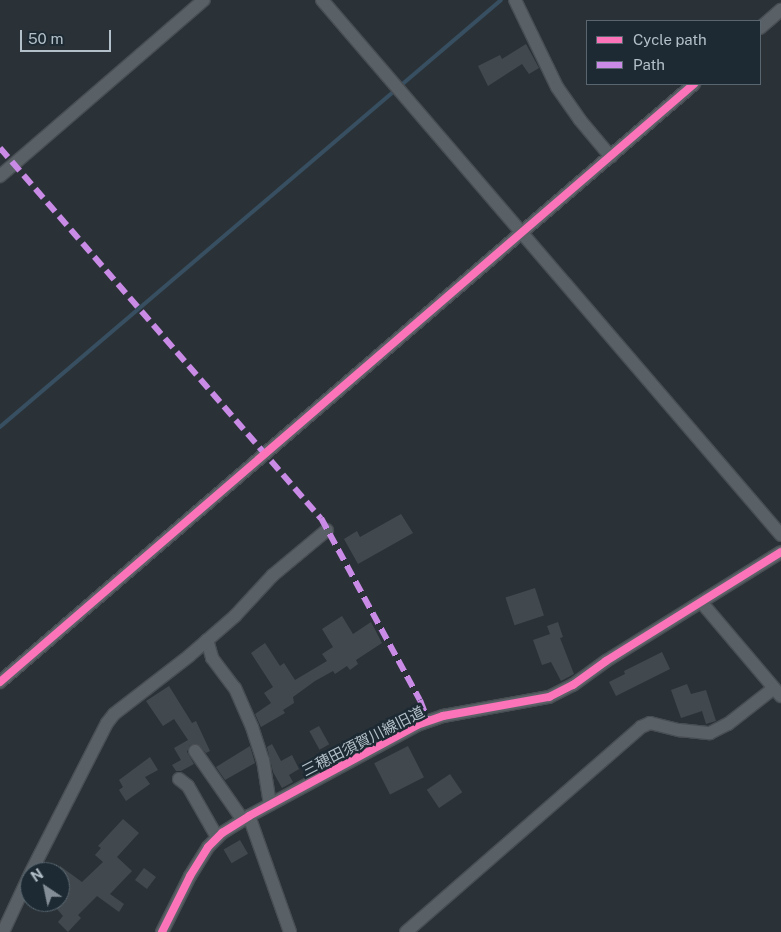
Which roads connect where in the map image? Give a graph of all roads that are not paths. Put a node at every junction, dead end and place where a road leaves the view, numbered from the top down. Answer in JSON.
{"nodes":[{"id":1,"x":204,"y":0,"type":"edge"},
{"id":2,"x":322,"y":0,"type":"edge"},
{"id":3,"x":515,"y":0,"type":"edge"},
{"id":4,"x":781,"y":10,"type":"edge"},
{"id":5,"x":761,"y":27,"type":"edge"},
{"id":6,"x":693,"y":85,"type":"edge"},
{"id":7,"x":611,"y":156,"type":"junction"},
{"id":8,"x":0,"y":176,"type":"edge"},
{"id":9,"x":522,"y":233,"type":"junction"},
{"id":10,"x":327,"y":530,"type":"dead end"},
{"id":11,"x":781,"y":535,"type":"edge"},
{"id":12,"x":781,"y":552,"type":"edge"},
{"id":13,"x":702,"y":603,"type":"junction"},
{"id":14,"x":207,"y":640,"type":"junction"},
{"id":15,"x":0,"y":682,"type":"edge"},
{"id":16,"x":777,"y":692,"type":"edge"},
{"id":17,"x":195,"y":751,"type":"dead end"},
{"id":18,"x":179,"y":779,"type":"dead end"},
{"id":19,"x":270,"y":804,"type":"junction"},
{"id":20,"x":246,"y":818,"type":"junction"},
{"id":21,"x":217,"y":837,"type":"junction"},
{"id":22,"x":36,"y":862,"type":"edge"},
{"id":23,"x":20,"y":895,"type":"edge"},
{"id":24,"x":410,"y":931,"type":"edge"},
{"id":25,"x":3,"y":932,"type":"edge"},
{"id":26,"x":162,"y":932,"type":"edge"},
{"id":27,"x":290,"y":932,"type":"edge"}],
"edges":[{"from":1,"to":8,"type":"street"},
{"from":2,"to":9,"type":"street"},
{"from":3,"to":7,"type":"street"},
{"from":4,"to":5,"type":"street"},
{"from":6,"to":7,"type":"street"},
{"from":7,"to":9,"type":"street"},
{"from":9,"to":11,"type":"street"},
{"from":9,"to":15,"type":"street"},
{"from":10,"to":14,"type":"street"},
{"from":12,"to":13,"type":"street","name":"三穂田須賀川線旧道"},
{"from":13,"to":16,"type":"street"},
{"from":13,"to":19,"type":"street","name":"三穂田須賀川線旧道"},
{"from":14,"to":19,"type":"street"},
{"from":14,"to":22,"type":"street"},
{"from":16,"to":24,"type":"street"},
{"from":17,"to":20,"type":"street"},
{"from":18,"to":21,"type":"street"},
{"from":19,"to":20,"type":"street","name":"三穂田須賀川線旧道"},
{"from":20,"to":21,"type":"street","name":"三穂田須賀川線旧道"},
{"from":20,"to":27,"type":"street"},
{"from":21,"to":26,"type":"street","name":"三穂田須賀川線旧道"},
{"from":23,"to":25,"type":"street"}]}
